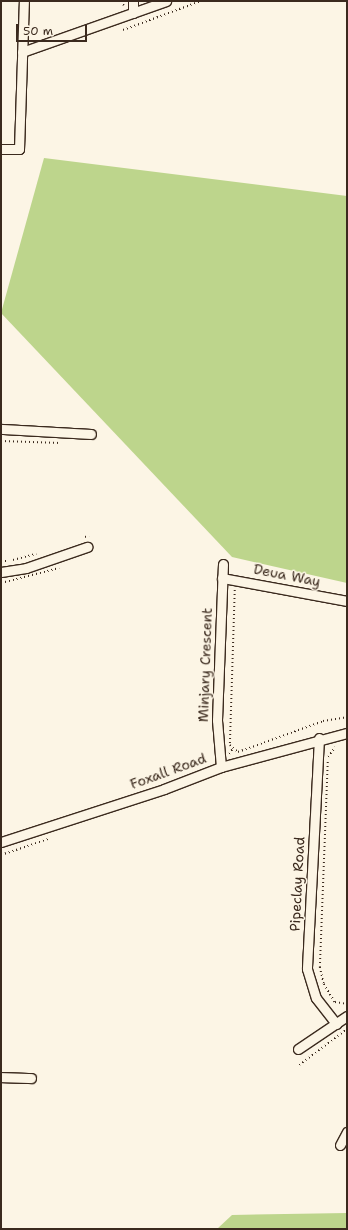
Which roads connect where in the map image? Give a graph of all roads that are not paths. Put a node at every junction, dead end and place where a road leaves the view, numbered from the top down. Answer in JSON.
{"nodes":[{"id":1,"x":24,"y":1,"type":"edge"},
{"id":2,"x":133,"y":1,"type":"edge"},
{"id":3,"x":166,"y":1,"type":"edge"},
{"id":4,"x":133,"y":12,"type":"junction"},
{"id":5,"x":22,"y":52,"type":"junction"},
{"id":6,"x":1,"y":149,"type":"edge"},
{"id":7,"x":1,"y":429,"type":"edge"},
{"id":8,"x":91,"y":434,"type":"dead end"},
{"id":9,"x":87,"y":547,"type":"dead end"},
{"id":10,"x":223,"y":564,"type":"dead end"},
{"id":11,"x":1,"y":572,"type":"edge"},
{"id":12,"x":222,"y":578,"type":"junction"},
{"id":13,"x":347,"y":601,"type":"edge"},
{"id":14,"x":347,"y":732,"type":"edge"},
{"id":15,"x":319,"y":738,"type":"junction"},
{"id":16,"x":221,"y":767,"type":"junction"},
{"id":17,"x":1,"y":842,"type":"edge"},
{"id":18,"x":347,"y":1016,"type":"edge"},
{"id":19,"x":336,"y":1024,"type":"junction"},
{"id":20,"x":298,"y":1049,"type":"dead end"},
{"id":21,"x":1,"y":1077,"type":"edge"},
{"id":22,"x":31,"y":1078,"type":"dead end"},
{"id":23,"x":347,"y":1132,"type":"edge"},
{"id":24,"x":340,"y":1145,"type":"dead end"}],
"edges":[{"from":1,"to":5,"type":"street"},
{"from":2,"to":4,"type":"street"},
{"from":3,"to":4,"type":"street"},
{"from":4,"to":5,"type":"street"},
{"from":5,"to":6,"type":"street"},
{"from":7,"to":8,"type":"street"},
{"from":9,"to":11,"type":"street"},
{"from":10,"to":12,"type":"street","name":"Minjary Crescent"},
{"from":12,"to":13,"type":"street","name":"Deua Way"},
{"from":12,"to":16,"type":"street","name":"Minjary Crescent"},
{"from":14,"to":15,"type":"street","name":"Foxall Road"},
{"from":15,"to":16,"type":"street","name":"Foxall Road"},
{"from":15,"to":19,"type":"street","name":"Pipeclay Road"},
{"from":16,"to":17,"type":"street","name":"Foxall Road"},
{"from":18,"to":19,"type":"street"},
{"from":19,"to":20,"type":"street"},
{"from":21,"to":22,"type":"street"},
{"from":23,"to":24,"type":"street"}]}
